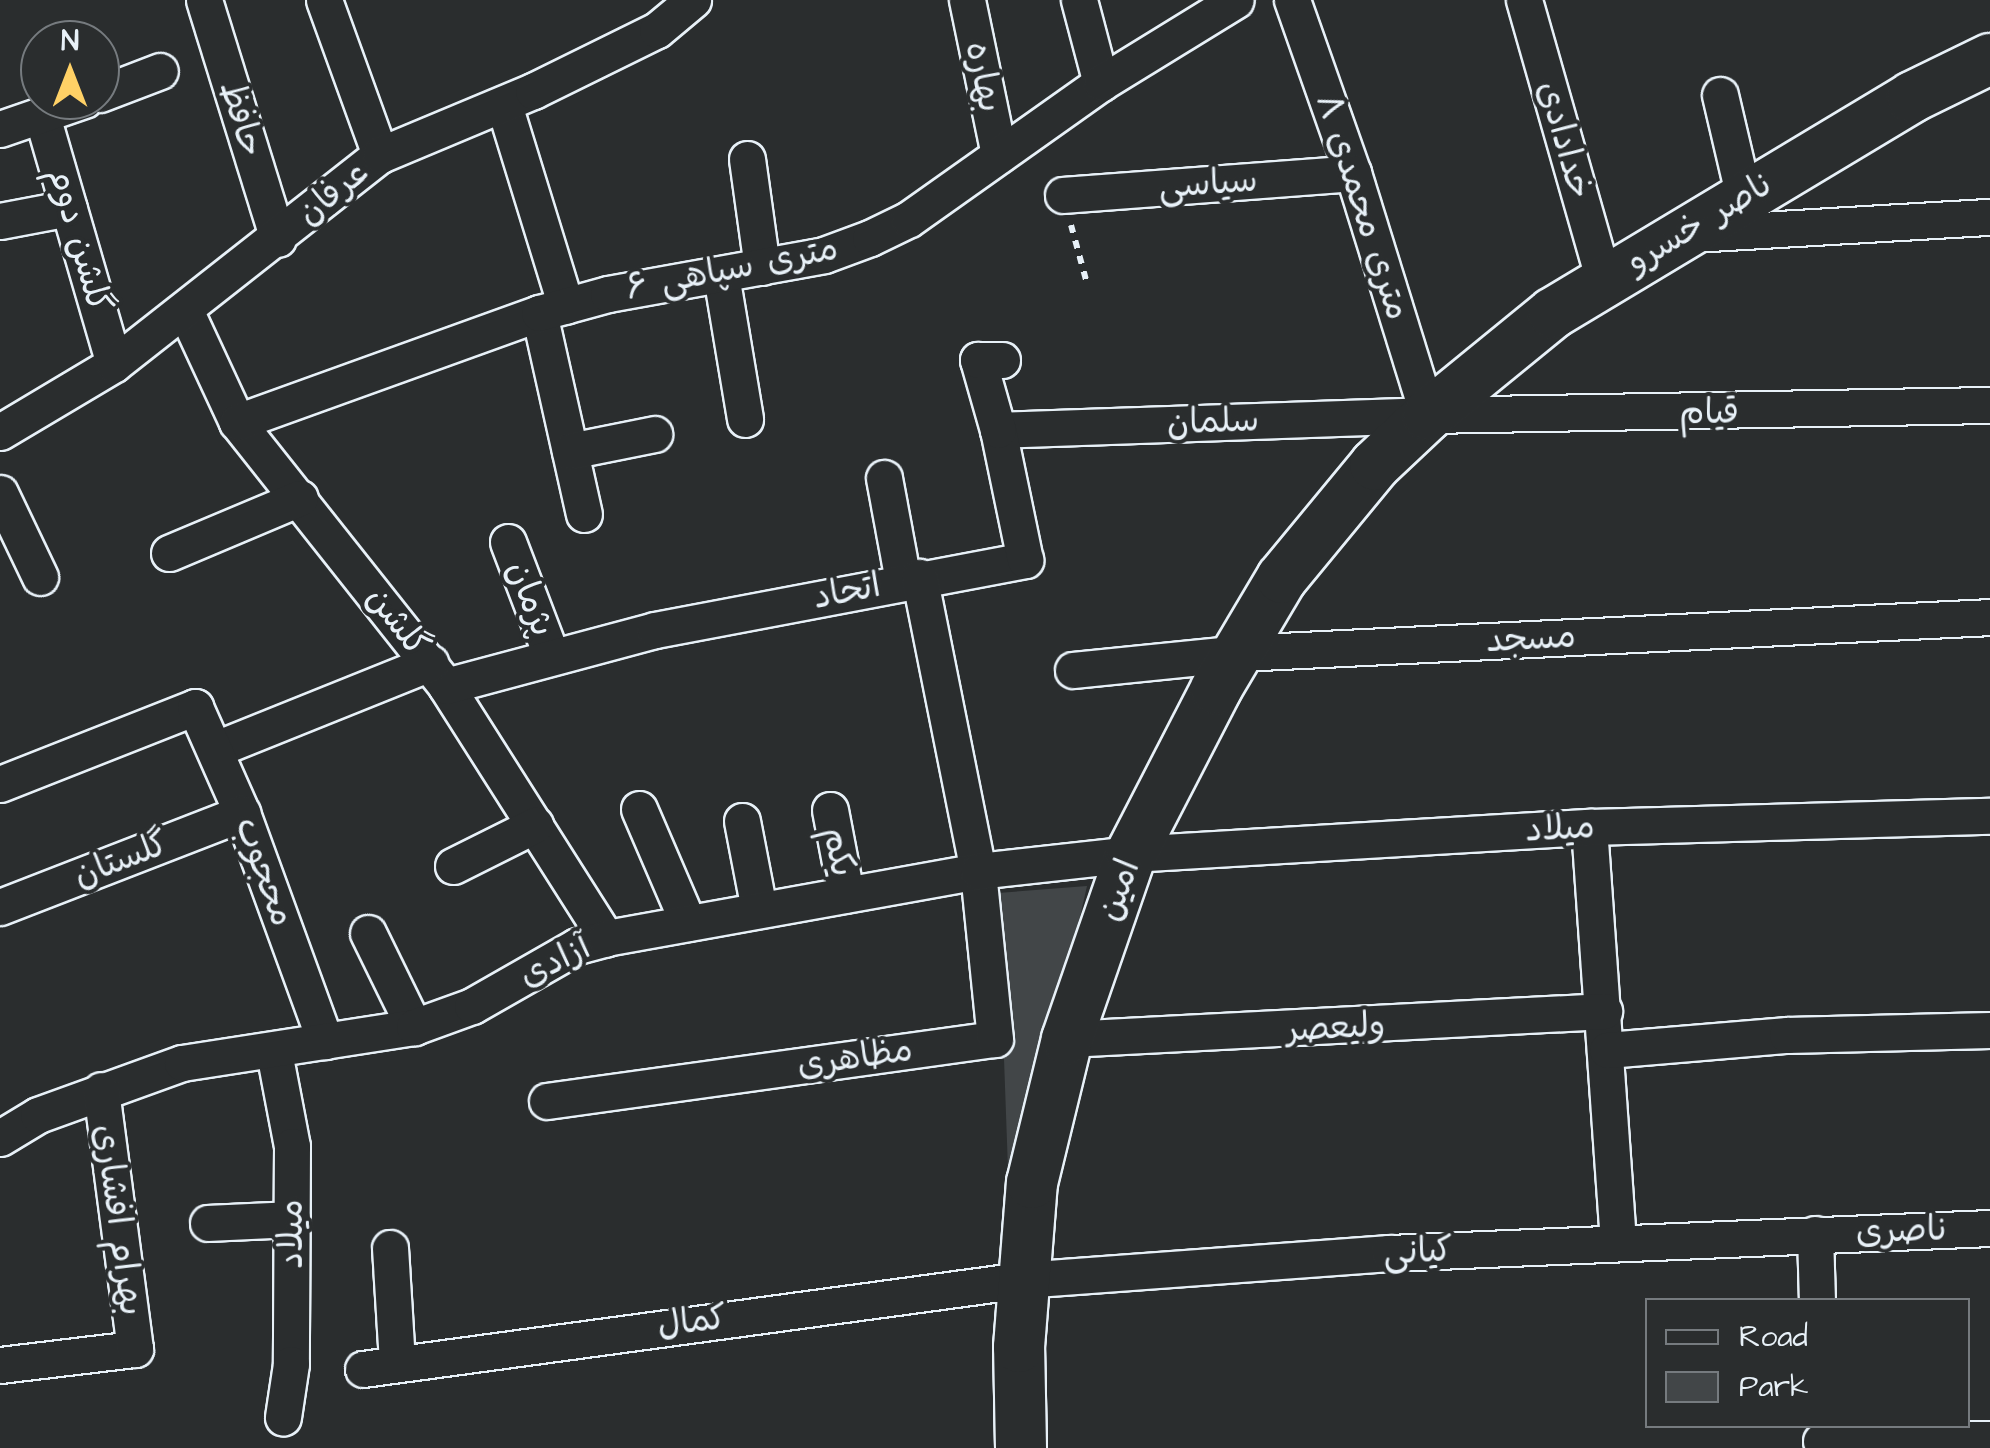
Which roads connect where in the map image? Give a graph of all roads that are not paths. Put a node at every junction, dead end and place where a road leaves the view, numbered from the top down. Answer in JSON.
{"nodes":[{"id":1,"x":204,"y":0,"type":"edge"},
{"id":2,"x":324,"y":0,"type":"edge"},
{"id":3,"x":693,"y":0,"type":"edge"},
{"id":4,"x":967,"y":0,"type":"edge"},
{"id":5,"x":1079,"y":0,"type":"edge"},
{"id":6,"x":1236,"y":0,"type":"edge"},
{"id":7,"x":1292,"y":0,"type":"edge"},
{"id":8,"x":1524,"y":0,"type":"edge"},
{"id":9,"x":1990,"y":59,"type":"edge"},
{"id":10,"x":160,"y":71,"type":"dead end"},
{"id":11,"x":1102,"y":83,"type":"junction"},
{"id":12,"x":120,"y":86,"type":"edge"},
{"id":13,"x":1720,"y":95,"type":"dead end"},
{"id":14,"x":504,"y":106,"type":"junction"},
{"id":15,"x":29,"y":120,"type":"edge"},
{"id":16,"x":43,"y":120,"type":"edge"},
{"id":17,"x":0,"y":129,"type":"edge"},
{"id":18,"x":380,"y":155,"type":"junction"},
{"id":19,"x":999,"y":155,"type":"junction"},
{"id":20,"x":748,"y":159,"type":"dead end"},
{"id":21,"x":1353,"y":173,"type":"junction"},
{"id":22,"x":1063,"y":195,"type":"road end"},
{"id":23,"x":1744,"y":197,"type":"junction"},
{"id":24,"x":70,"y":208,"type":"junction"},
{"id":25,"x":1990,"y":217,"type":"edge"},
{"id":26,"x":0,"y":221,"type":"edge"},
{"id":27,"x":1677,"y":235,"type":"junction"},
{"id":28,"x":278,"y":239,"type":"junction"},
{"id":29,"x":762,"y":267,"type":"junction"},
{"id":30,"x":721,"y":275,"type":"junction"},
{"id":31,"x":1604,"y":280,"type":"junction"},
{"id":32,"x":186,"y":310,"type":"junction"},
{"id":33,"x":553,"y":310,"type":"junction"},
{"id":34,"x":1002,"y":360,"type":"dead end"},
{"id":35,"x":114,"y":364,"type":"junction"},
{"id":36,"x":1990,"y":405,"type":"edge"},
{"id":37,"x":1428,"y":415,"type":"junction"},
{"id":38,"x":745,"y":419,"type":"dead end"},
{"id":39,"x":237,"y":422,"type":"junction"},
{"id":40,"x":998,"y":430,"type":"junction"},
{"id":41,"x":0,"y":432,"type":"edge"},
{"id":42,"x":654,"y":434,"type":"dead end"},
{"id":43,"x":570,"y":451,"type":"junction"},
{"id":44,"x":884,"y":478,"type":"dead end"},
{"id":45,"x":0,"y":492,"type":"edge"},
{"id":46,"x":300,"y":498,"type":"junction"},
{"id":47,"x":584,"y":514,"type":"dead end"},
{"id":48,"x":508,"y":542,"type":"dead end"},
{"id":49,"x":169,"y":552,"type":"dead end"},
{"id":50,"x":40,"y":577,"type":"dead end"},
{"id":51,"x":911,"y":579,"type":"junction"},
{"id":52,"x":1990,"y":617,"type":"edge"},
{"id":53,"x":1239,"y":653,"type":"junction"},
{"id":54,"x":552,"y":658,"type":"junction"},
{"id":55,"x":1072,"y":670,"type":"dead end"},
{"id":56,"x":438,"y":674,"type":"junction"},
{"id":57,"x":216,"y":749,"type":"junction"},
{"id":58,"x":0,"y":784,"type":"edge"},
{"id":59,"x":639,"y":808,"type":"dead end"},
{"id":60,"x":830,"y":810,"type":"dead end"},
{"id":61,"x":242,"y":813,"type":"junction"},
{"id":62,"x":1990,"y":816,"type":"edge"},
{"id":63,"x":742,"y":821,"type":"dead end"},
{"id":64,"x":534,"y":825,"type":"junction"},
{"id":65,"x":1589,"y":827,"type":"junction"},
{"id":66,"x":1131,"y":854,"type":"junction"},
{"id":67,"x":453,"y":866,"type":"dead end"},
{"id":68,"x":978,"y":871,"type":"junction"},
{"id":69,"x":846,"y":894,"type":"junction"},
{"id":70,"x":0,"y":908,"type":"edge"},
{"id":71,"x":759,"y":909,"type":"junction"},
{"id":72,"x":688,"y":923,"type":"junction"},
{"id":73,"x":368,"y":933,"type":"dead end"},
{"id":74,"x":606,"y":938,"type":"junction"},
{"id":75,"x":1604,"y":1011,"type":"junction"},
{"id":76,"x":414,"y":1027,"type":"junction"},
{"id":77,"x":1990,"y":1030,"type":"edge"},
{"id":78,"x":1067,"y":1039,"type":"junction"},
{"id":79,"x":325,"y":1041,"type":"junction"},
{"id":80,"x":1607,"y":1050,"type":"junction"},
{"id":81,"x":274,"y":1052,"type":"junction"},
{"id":82,"x":101,"y":1090,"type":"junction"},
{"id":83,"x":547,"y":1101,"type":"dead end"},
{"id":84,"x":0,"y":1138,"type":"edge"},
{"id":85,"x":292,"y":1219,"type":"junction"},
{"id":86,"x":208,"y":1223,"type":"dead end"},
{"id":87,"x":1990,"y":1228,"type":"edge"},
{"id":88,"x":1815,"y":1234,"type":"junction"},
{"id":89,"x":1618,"y":1242,"type":"junction"},
{"id":90,"x":390,"y":1248,"type":"dead end"},
{"id":91,"x":1022,"y":1280,"type":"junction"},
{"id":92,"x":1817,"y":1298,"type":"edge"},
{"id":93,"x":0,"y":1365,"type":"edge"},
{"id":94,"x":283,"y":1417,"type":"dead end"},
{"id":95,"x":1821,"y":1438,"type":"edge"},
{"id":96,"x":1990,"y":1439,"type":"edge"},
{"id":97,"x":1022,"y":1448,"type":"edge"}],
"edges":[{"from":1,"to":28,"type":"street","name":"حافظ"},
{"from":2,"to":18,"type":"street"},
{"from":3,"to":14,"type":"street","name":"عرفان"},
{"from":4,"to":19,"type":"street","name":"بهاره"},
{"from":5,"to":11,"type":"street"},
{"from":6,"to":11,"type":"street","name":"۶ متری سپاهی"},
{"from":7,"to":21,"type":"street","name":"۸ متری محمدی"},
{"from":8,"to":31,"type":"street","name":"خدادادی"},
{"from":9,"to":23,"type":"main road","name":"ناصر خسرو"},
{"from":10,"to":12,"type":"street"},
{"from":11,"to":19,"type":"street","name":"۶ متری سپاهی"},
{"from":13,"to":23,"type":"street"},
{"from":14,"to":18,"type":"street","name":"عرفان"},
{"from":14,"to":33,"type":"street"},
{"from":15,"to":17,"type":"street"},
{"from":16,"to":24,"type":"street","name":"گلشن دوم"},
{"from":18,"to":28,"type":"street","name":"عرفان"},
{"from":19,"to":29,"type":"street","name":"۶ متری سپاهی"},
{"from":20,"to":29,"type":"street"},
{"from":21,"to":22,"type":"street","name":"سیاسی"},
{"from":21,"to":37,"type":"street","name":"۸ متری محمدی"},
{"from":23,"to":27,"type":"main road","name":"ناصر خسرو"},
{"from":24,"to":26,"type":"street"},
{"from":24,"to":35,"type":"street","name":"گلشن دوم"},
{"from":25,"to":27,"type":"street"},
{"from":27,"to":31,"type":"main road","name":"ناصر خسرو"},
{"from":28,"to":32,"type":"street","name":"عرفان"},
{"from":29,"to":30,"type":"street","name":"۶ متری سپاهی"},
{"from":30,"to":33,"type":"street","name":"۶ متری سپاهی"},
{"from":30,"to":38,"type":"street"},
{"from":31,"to":37,"type":"main road","name":"ناصر خسرو"},
{"from":32,"to":35,"type":"street","name":"عرفان"},
{"from":32,"to":39,"type":"street","name":"گلشن"},
{"from":33,"to":39,"type":"street","name":"۶ متری سپاهی"},
{"from":33,"to":43,"type":"street"},
{"from":34,"to":40,"type":"street","name":"اتحاد"},
{"from":35,"to":41,"type":"street","name":"عرفان"},
{"from":36,"to":37,"type":"street","name":"قیام"},
{"from":37,"to":40,"type":"street","name":"سلمان"},
{"from":37,"to":53,"type":"main road","name":"امین"},
{"from":39,"to":46,"type":"street","name":"گلشن"},
{"from":40,"to":51,"type":"street","name":"اتحاد"},
{"from":42,"to":43,"type":"street"},
{"from":43,"to":47,"type":"street"},
{"from":44,"to":51,"type":"street"},
{"from":45,"to":50,"type":"street"},
{"from":46,"to":49,"type":"street"},
{"from":46,"to":56,"type":"street","name":"گلشن"},
{"from":48,"to":54,"type":"street","name":"پژمان"},
{"from":51,"to":54,"type":"street","name":"اتحاد"},
{"from":51,"to":68,"type":"street"},
{"from":52,"to":53,"type":"street","name":"مسجد"},
{"from":53,"to":55,"type":"street","name":"مسجد"},
{"from":53,"to":66,"type":"main road","name":"امین"},
{"from":54,"to":56,"type":"street","name":"اتحاد"},
{"from":56,"to":57,"type":"street","name":"اتحاد"},
{"from":56,"to":64,"type":"street","name":"گلشن"},
{"from":57,"to":58,"type":"street","name":"محجوب"},
{"from":57,"to":61,"type":"street","name":"محجوب"},
{"from":59,"to":72,"type":"street"},
{"from":60,"to":69,"type":"street","name":"یکم"},
{"from":61,"to":70,"type":"street","name":"گلستان"},
{"from":61,"to":79,"type":"street","name":"محجوب"},
{"from":62,"to":65,"type":"street","name":"میلاد"},
{"from":63,"to":71,"type":"street"},
{"from":64,"to":67,"type":"street"},
{"from":64,"to":74,"type":"street","name":"گلشن"},
{"from":65,"to":66,"type":"street","name":"میلاد"},
{"from":65,"to":75,"type":"street"},
{"from":66,"to":68,"type":"street","name":"آزادی"},
{"from":66,"to":78,"type":"main road","name":"امین"},
{"from":68,"to":69,"type":"street","name":"آزادی"},
{"from":68,"to":83,"type":"street","name":"مظاهری"},
{"from":69,"to":71,"type":"street","name":"آزادی"},
{"from":71,"to":72,"type":"street","name":"آزادی"},
{"from":72,"to":74,"type":"street","name":"آزادی"},
{"from":73,"to":76,"type":"street"},
{"from":74,"to":76,"type":"street","name":"آزادی"},
{"from":75,"to":78,"type":"street","name":"ولیعصر"},
{"from":75,"to":80,"type":"street"},
{"from":76,"to":79,"type":"street","name":"آزادی"},
{"from":77,"to":80,"type":"street"},
{"from":78,"to":91,"type":"main road","name":"امین"},
{"from":79,"to":81,"type":"street","name":"آزادی"},
{"from":80,"to":89,"type":"street"},
{"from":81,"to":82,"type":"street","name":"آزادی"},
{"from":81,"to":85,"type":"street","name":"میلاد"},
{"from":82,"to":84,"type":"street","name":"آزادی"},
{"from":82,"to":93,"type":"street","name":"بهرام افشاری"},
{"from":85,"to":86,"type":"street"},
{"from":85,"to":94,"type":"street","name":"میلاد"},
{"from":87,"to":88,"type":"street","name":"ناصری"},
{"from":88,"to":89,"type":"street","name":"کیانی"},
{"from":88,"to":92,"type":"street"},
{"from":89,"to":91,"type":"street","name":"کیانی"},
{"from":90,"to":91,"type":"street","name":"کمال"},
{"from":91,"to":97,"type":"main road","name":"امین"},
{"from":95,"to":96,"type":"street"}]}
